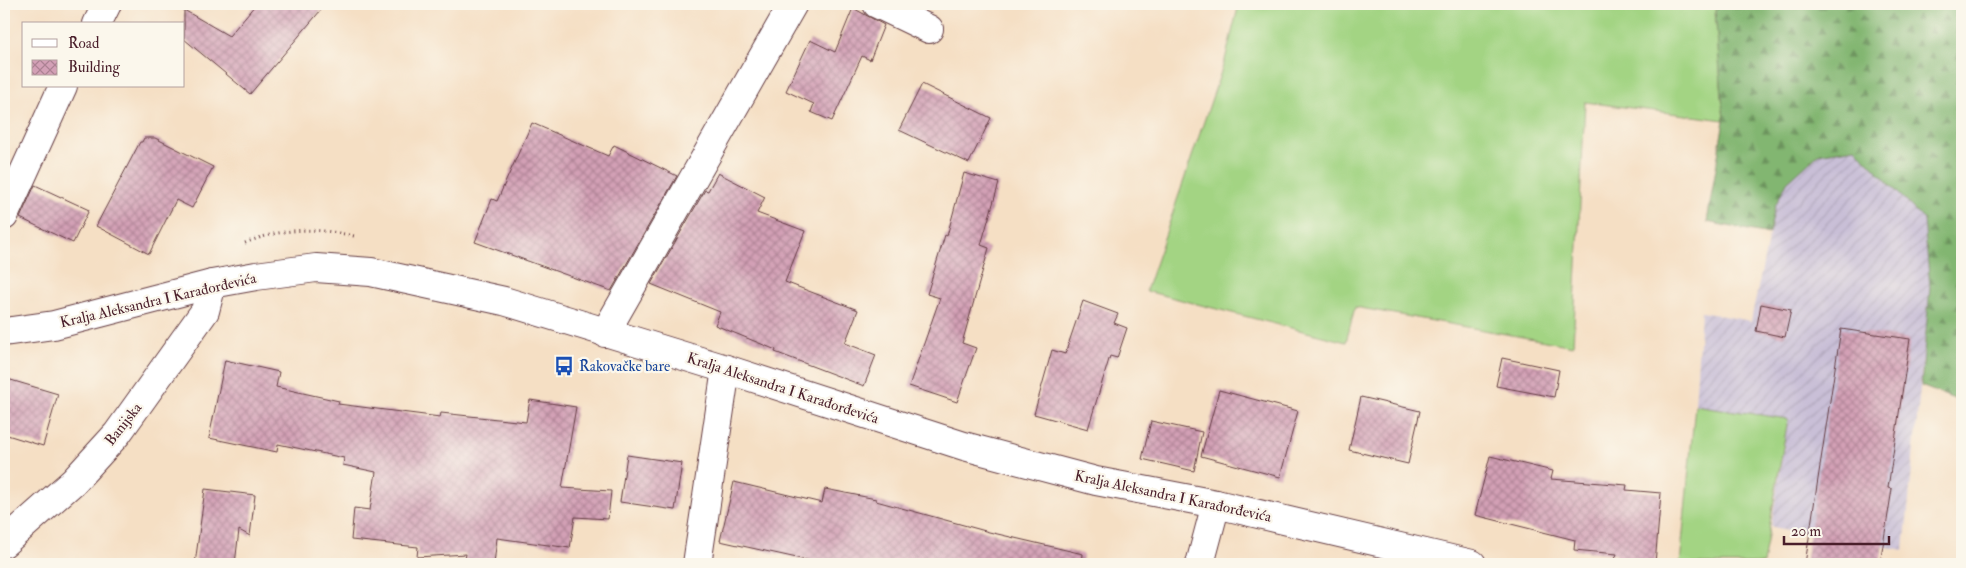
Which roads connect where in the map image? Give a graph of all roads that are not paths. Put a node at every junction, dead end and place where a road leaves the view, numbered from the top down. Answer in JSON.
{"nodes":[{"id":1,"x":107,"y":4,"type":"edge"},
{"id":2,"x":793,"y":4,"type":"edge"},
{"id":3,"x":877,"y":4,"type":"edge"},
{"id":4,"x":97,"y":22,"type":"edge"},
{"id":5,"x":929,"y":29,"type":"dead end"},
{"id":6,"x":62,"y":88,"type":"edge"},
{"id":7,"x":4,"y":216,"type":"edge"},
{"id":8,"x":212,"y":284,"type":"junction"},
{"id":9,"x":4,"y":332,"type":"edge"},
{"id":10,"x":605,"y":333,"type":"junction"},
{"id":11,"x":726,"y":369,"type":"junction"},
{"id":12,"x":1216,"y":504,"type":"junction"},
{"id":13,"x":4,"y":543,"type":"edge"},
{"id":14,"x":697,"y":564,"type":"edge"},
{"id":15,"x":1200,"y":564,"type":"edge"},
{"id":16,"x":1472,"y":564,"type":"edge"}],
"edges":[{"from":1,"to":4,"type":"street"},
{"from":2,"to":10,"type":"street"},
{"from":3,"to":5,"type":"street"},
{"from":6,"to":7,"type":"street"},
{"from":8,"to":9,"type":"street","name":"Kralja Aleksandra I Karađorđevića"},
{"from":8,"to":10,"type":"street","name":"Kralja Aleksandra I Karađorđevića"},
{"from":8,"to":13,"type":"street","name":"Banijska"},
{"from":10,"to":11,"type":"street","name":"Kralja Aleksandra I Karađorđevića"},
{"from":11,"to":12,"type":"street","name":"Kralja Aleksandra I Karađorđevića"},
{"from":11,"to":14,"type":"street"},
{"from":12,"to":15,"type":"street"},
{"from":12,"to":16,"type":"street","name":"Kralja Aleksandra I Karađorđevića"}]}
